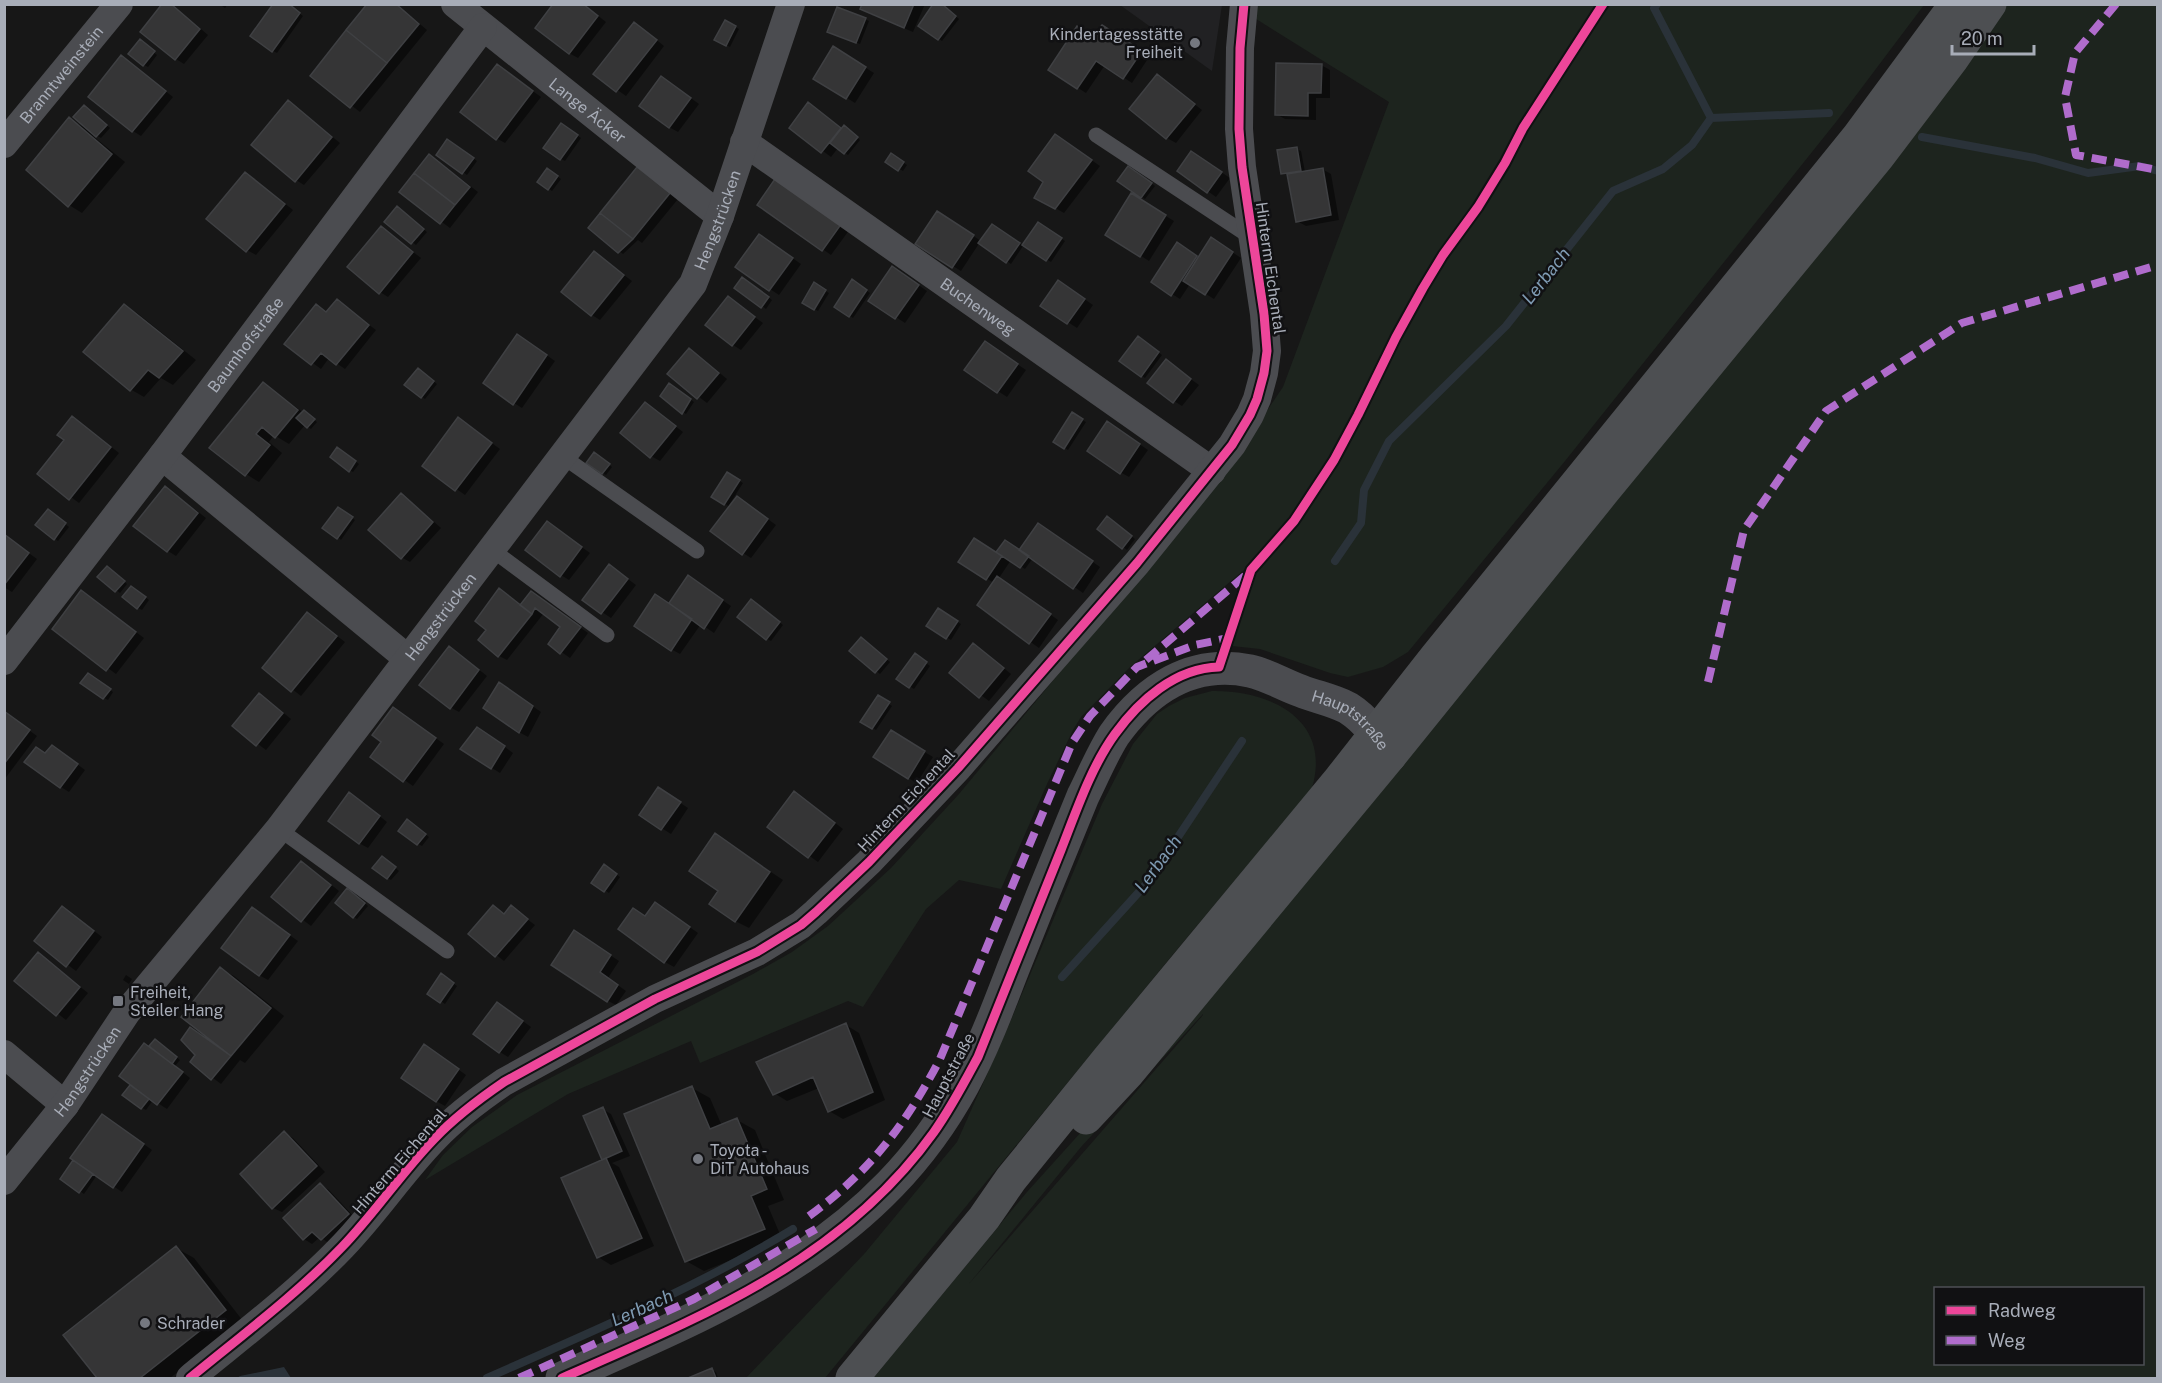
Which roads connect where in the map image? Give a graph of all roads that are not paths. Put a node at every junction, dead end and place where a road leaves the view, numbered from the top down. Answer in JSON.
{"nodes":[{"id":1,"x":119,"y":4,"type":"edge"},
{"id":2,"x":455,"y":4,"type":"edge"},
{"id":3,"x":791,"y":4,"type":"edge"},
{"id":4,"x":1244,"y":4,"type":"edge"},
{"id":5,"x":1956,"y":4,"type":"edge"},
{"id":6,"x":1990,"y":4,"type":"edge"},
{"id":7,"x":483,"y":27,"type":"junction"},
{"id":8,"x":1096,"y":135,"type":"dead end"},
{"id":9,"x":744,"y":142,"type":"junction"},
{"id":10,"x":4,"y":144,"type":"edge"},
{"id":11,"x":720,"y":216,"type":"junction"},
{"id":12,"x":1252,"y":238,"type":"junction"},
{"id":13,"x":162,"y":456,"type":"junction"},
{"id":14,"x":562,"y":456,"type":"junction"},
{"id":15,"x":1212,"y":471,"type":"junction"},
{"id":16,"x":491,"y":549,"type":"junction"},
{"id":17,"x":697,"y":551,"type":"dead end"},
{"id":18,"x":607,"y":635,"type":"dead end"},
{"id":19,"x":407,"y":658,"type":"junction"},
{"id":20,"x":4,"y":662,"type":"edge"},
{"id":21,"x":1377,"y":745,"type":"junction"},
{"id":22,"x":279,"y":829,"type":"junction"},
{"id":23,"x":447,"y":951,"type":"dead end"},
{"id":24,"x":4,"y":1054,"type":"edge"},
{"id":25,"x":65,"y":1105,"type":"junction"},
{"id":26,"x":4,"y":1181,"type":"edge"},
{"id":27,"x":190,"y":1378,"type":"edge"},
{"id":28,"x":561,"y":1378,"type":"edge"},
{"id":29,"x":852,"y":1378,"type":"edge"}],
"edges":[{"from":1,"to":10,"type":"street","name":"Branntweinstein"},
{"from":2,"to":7,"type":"street","name":"Lange Äcker"},
{"from":3,"to":9,"type":"street","name":"Hengstrücken"},
{"from":4,"to":12,"type":"street","name":"Hinterm Eichental"},
{"from":5,"to":21,"type":"main road"},
{"from":6,"to":21,"type":"main road"},
{"from":7,"to":11,"type":"street","name":"Lange Äcker"},
{"from":7,"to":13,"type":"street","name":"Baumhofstraße"},
{"from":8,"to":12,"type":"lane"},
{"from":9,"to":11,"type":"street","name":"Hengstrücken"},
{"from":9,"to":15,"type":"street","name":"Buchenweg"},
{"from":11,"to":14,"type":"street","name":"Hengstrücken"},
{"from":12,"to":15,"type":"street","name":"Hinterm Eichental"},
{"from":13,"to":19,"type":"street"},
{"from":13,"to":20,"type":"street","name":"Baumhofstraße"},
{"from":14,"to":16,"type":"street","name":"Hengstrücken"},
{"from":14,"to":17,"type":"lane"},
{"from":15,"to":27,"type":"street","name":"Hinterm Eichental"},
{"from":16,"to":18,"type":"lane"},
{"from":16,"to":19,"type":"street","name":"Hengstrücken"},
{"from":19,"to":22,"type":"street","name":"Hengstrücken"},
{"from":21,"to":28,"type":"street","name":"Hauptstraße"},
{"from":21,"to":29,"type":"main road"},
{"from":22,"to":23,"type":"lane"},
{"from":22,"to":25,"type":"street","name":"Hengstrücken"},
{"from":24,"to":25,"type":"street"},
{"from":25,"to":26,"type":"street","name":"Hengstrücken"}]}
